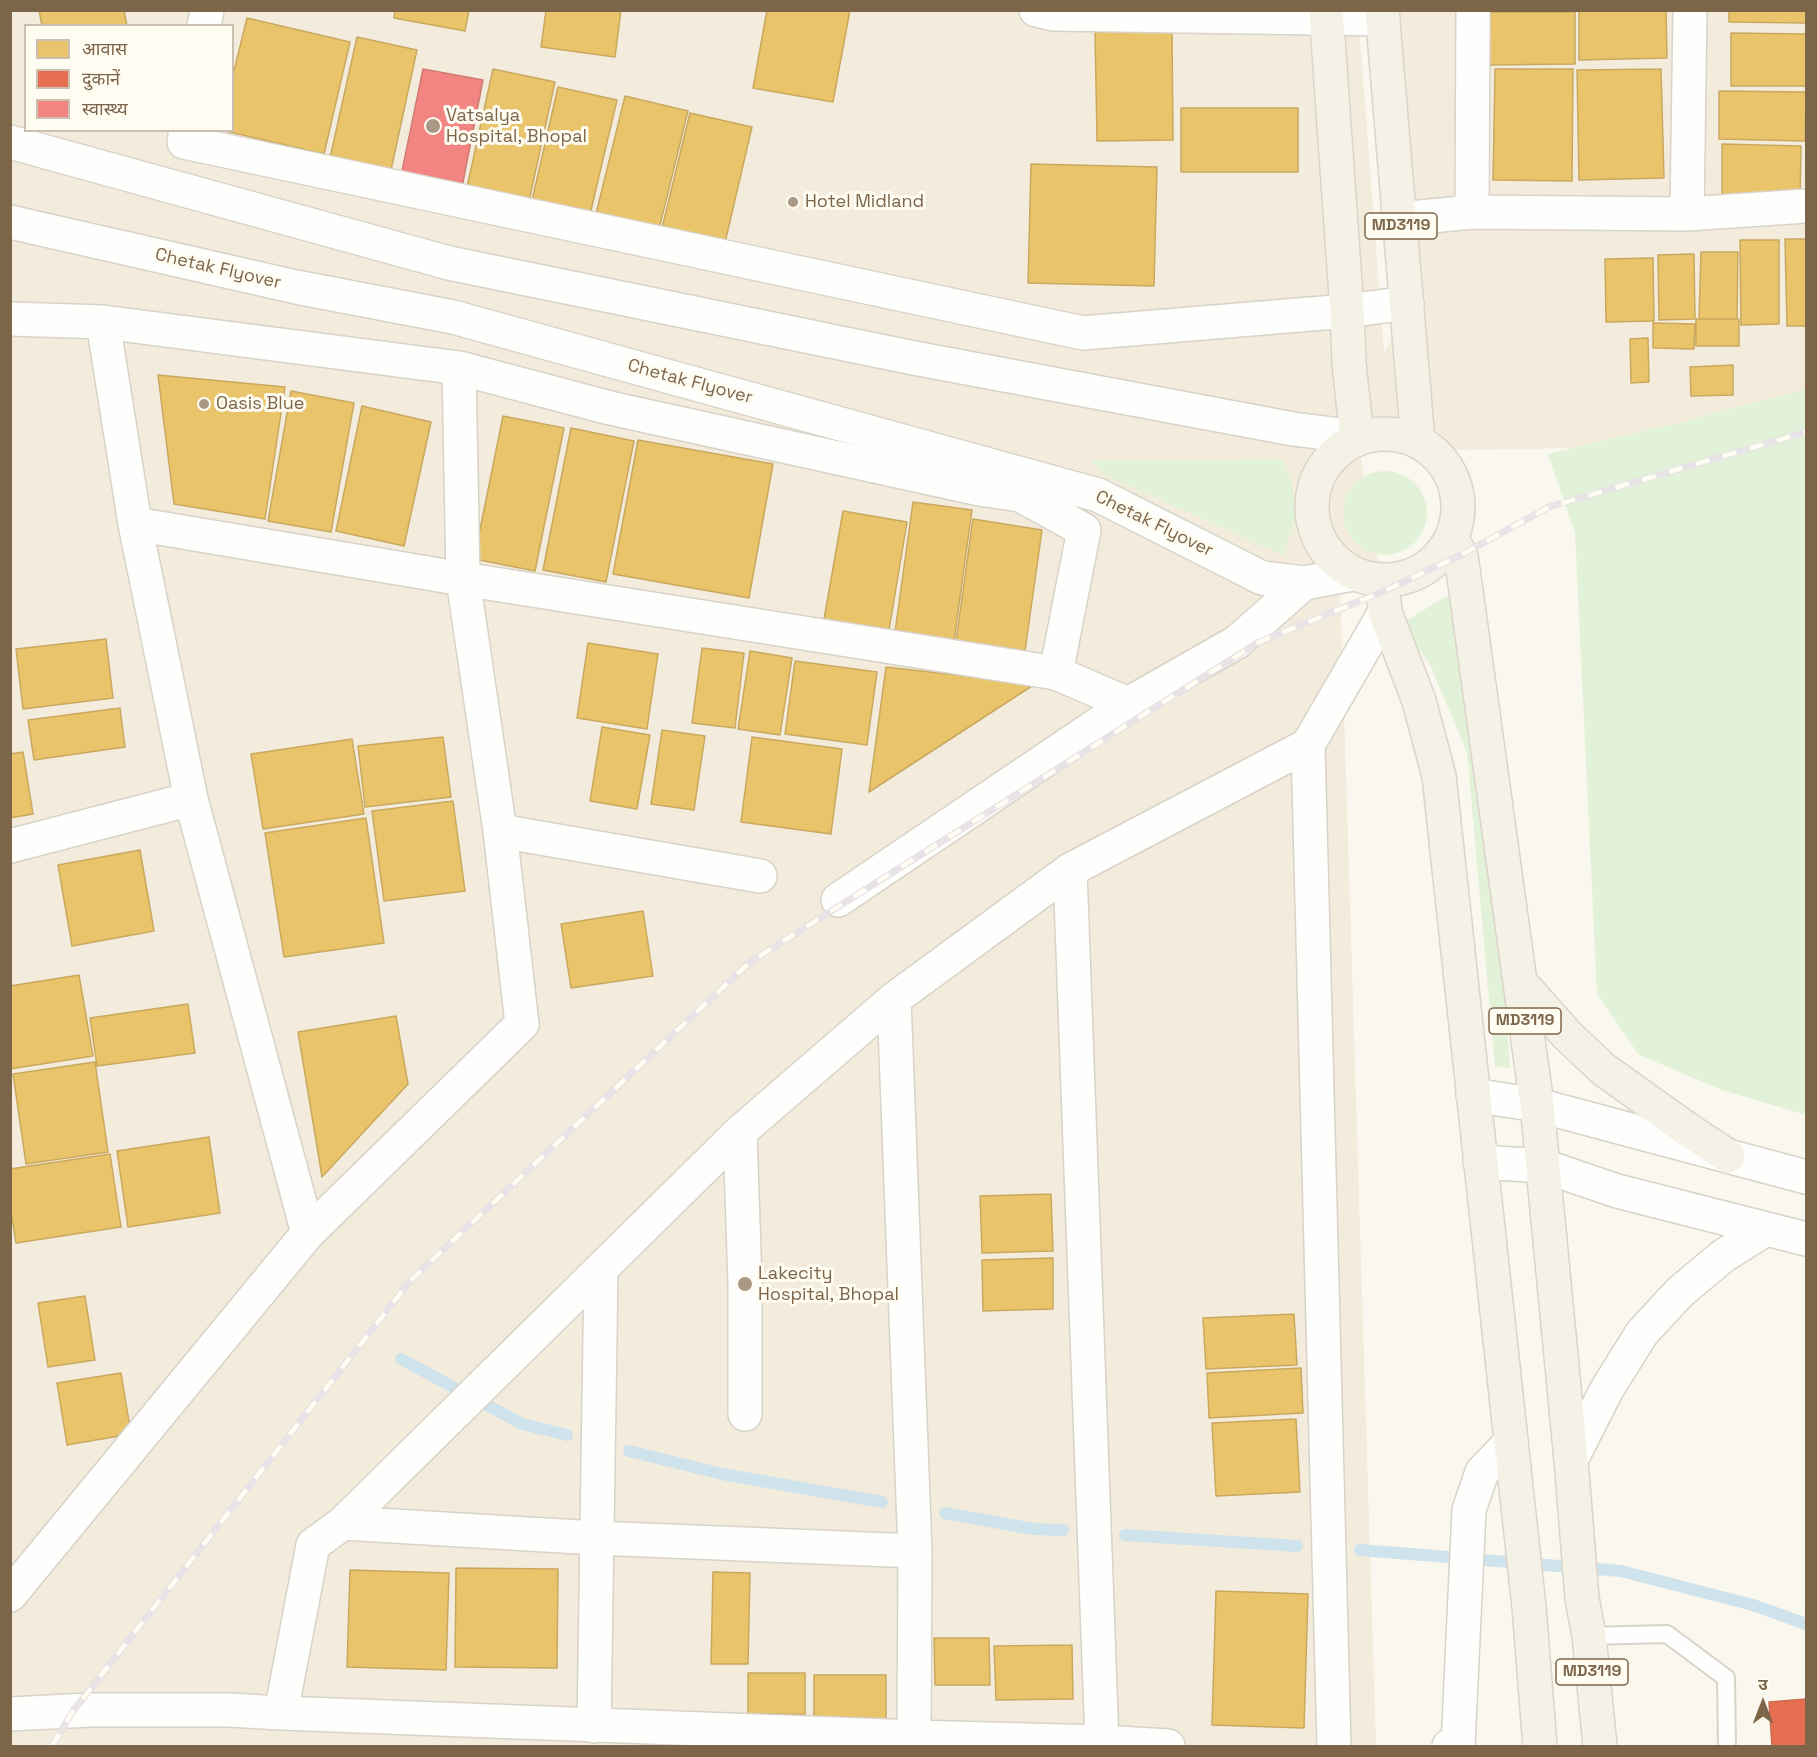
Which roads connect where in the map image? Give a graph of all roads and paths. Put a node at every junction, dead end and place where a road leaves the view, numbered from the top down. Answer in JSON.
{"nodes":[{"id":1,"x":1036,"y":10,"type":"edge"},
{"id":2,"x":1473,"y":10,"type":"edge"},
{"id":3,"x":1690,"y":10,"type":"edge"},
{"id":4,"x":1326,"y":14,"type":"edge"},
{"id":5,"x":1383,"y":15,"type":"edge"},
{"id":6,"x":186,"y":132,"type":"edge"},
{"id":7,"x":10,"y":142,"type":"edge"},
{"id":8,"x":1806,"y":206,"type":"edge"},
{"id":9,"x":1472,"y":213,"type":"junction"},
{"id":10,"x":1687,"y":214,"type":"junction"},
{"id":11,"x":1400,"y":219,"type":"junction"},
{"id":12,"x":10,"y":222,"type":"edge"},
{"id":13,"x":1407,"y":303,"type":"junction"},
{"id":14,"x":1347,"y":311,"type":"junction"},
{"id":15,"x":10,"y":319,"type":"edge"},
{"id":16,"x":103,"y":322,"type":"junction"},
{"id":17,"x":459,"y":369,"type":"junction"},
{"id":18,"x":1357,"y":437,"type":"junction"},
{"id":19,"x":1418,"y":442,"type":"junction"},
{"id":20,"x":135,"y":524,"type":"junction"},
{"id":21,"x":1452,"y":540,"type":"junction"},
{"id":22,"x":463,"y":579,"type":"junction"},
{"id":23,"x":1304,"y":583,"type":"junction"},
{"id":24,"x":1373,"y":589,"type":"junction"},
{"id":25,"x":1056,"y":674,"type":"junction"},
{"id":26,"x":1128,"y":704,"type":"junction"},
{"id":27,"x":1308,"y":745,"type":"junction"},
{"id":28,"x":191,"y":799,"type":"junction"},
{"id":29,"x":500,"y":831,"type":"junction"},
{"id":30,"x":10,"y":846,"type":"edge"},
{"id":31,"x":1070,"y":870,"type":"junction"},
{"id":32,"x":760,"y":876,"type":"dead end"},
{"id":33,"x":838,"y":900,"type":"dead end"},
{"id":34,"x":1520,"y":982,"type":"junction"},
{"id":35,"x":894,"y":999,"type":"junction"},
{"id":36,"x":1473,"y":1095,"type":"junction"},
{"id":37,"x":1537,"y":1105,"type":"junction"},
{"id":38,"x":740,"y":1132,"type":"junction"},
{"id":39,"x":1728,"y":1156,"type":"junction"},
{"id":40,"x":1480,"y":1162,"type":"junction"},
{"id":41,"x":1544,"y":1166,"type":"junction"},
{"id":42,"x":1806,"y":1177,"type":"edge"},
{"id":43,"x":1766,"y":1229,"type":"junction"},
{"id":44,"x":308,"y":1233,"type":"junction"},
{"id":45,"x":1806,"y":1239,"type":"edge"},
{"id":46,"x":601,"y":1271,"type":"junction"},
{"id":47,"x":745,"y":1414,"type":"dead end"},
{"id":48,"x":1511,"y":1442,"type":"junction"},
{"id":49,"x":1571,"y":1460,"type":"junction"},
{"id":50,"x":343,"y":1524,"type":"junction"},
{"id":51,"x":596,"y":1538,"type":"junction"},
{"id":52,"x":915,"y":1551,"type":"junction"},
{"id":53,"x":10,"y":1595,"type":"edge"},
{"id":54,"x":1588,"y":1636,"type":"junction"},
{"id":55,"x":10,"y":1713,"type":"edge"},
{"id":56,"x":281,"y":1713,"type":"junction"},
{"id":57,"x":594,"y":1726,"type":"junction"},
{"id":58,"x":914,"y":1737,"type":"junction"},
{"id":59,"x":1102,"y":1742,"type":"junction"},
{"id":60,"x":1168,"y":1746,"type":"edge"},
{"id":61,"x":1334,"y":1746,"type":"edge"},
{"id":62,"x":1449,"y":1746,"type":"edge"},
{"id":63,"x":1540,"y":1746,"type":"edge"},
{"id":64,"x":1600,"y":1746,"type":"edge"},
{"id":65,"x":1727,"y":1746,"type":"edge"}],
"edges":[{"from":1,"to":4,"type":"street"},
{"from":2,"to":9,"type":"street"},
{"from":3,"to":10,"type":"street"},
{"from":4,"to":5,"type":"street"},
{"from":4,"to":14,"type":"main road","number":"MD3119"},
{"from":5,"to":11,"type":"main road","number":"MD3119"},
{"from":6,"to":14,"type":"street"},
{"from":7,"to":18,"type":"street"},
{"from":8,"to":10,"type":"street"},
{"from":9,"to":10,"type":"street"},
{"from":9,"to":11,"type":"street"},
{"from":11,"to":13,"type":"main road","number":"MD3119"},
{"from":12,"to":23,"type":"street","name":"Chetak Flyover"},
{"from":13,"to":14,"type":"street"},
{"from":13,"to":19,"type":"main road","number":"MD3119"},
{"from":14,"to":18,"type":"main road","number":"MD3119"},
{"from":15,"to":16,"type":"street"},
{"from":16,"to":17,"type":"street"},
{"from":16,"to":20,"type":"street"},
{"from":17,"to":22,"type":"street"},
{"from":17,"to":25,"type":"street"},
{"from":18,"to":19,"type":"main road"},
{"from":18,"to":24,"type":"main road"},
{"from":19,"to":21,"type":"main road"},
{"from":20,"to":22,"type":"street"},
{"from":20,"to":28,"type":"street"},
{"from":21,"to":24,"type":"main road"},
{"from":21,"to":34,"type":"main road","number":"MD3119"},
{"from":22,"to":25,"type":"street"},
{"from":22,"to":29,"type":"street"},
{"from":23,"to":24,"type":"street","name":"Chetak Flyover"},
{"from":23,"to":26,"type":"street"},
{"from":24,"to":27,"type":"street"},
{"from":24,"to":36,"type":"main road","number":"MD3119"},
{"from":25,"to":26,"type":"street"},
{"from":26,"to":33,"type":"street"},
{"from":27,"to":31,"type":"street"},
{"from":27,"to":61,"type":"street"},
{"from":28,"to":30,"type":"street"},
{"from":28,"to":44,"type":"street"},
{"from":29,"to":32,"type":"street"},
{"from":29,"to":44,"type":"street"},
{"from":31,"to":35,"type":"street"},
{"from":31,"to":59,"type":"street"},
{"from":34,"to":37,"type":"main road","number":"MD3119"},
{"from":34,"to":39,"type":"main road"},
{"from":35,"to":38,"type":"street"},
{"from":35,"to":52,"type":"street"},
{"from":36,"to":37,"type":"street"},
{"from":36,"to":40,"type":"main road","number":"MD3119"},
{"from":37,"to":39,"type":"street"},
{"from":37,"to":41,"type":"main road","number":"MD3119"},
{"from":38,"to":46,"type":"street"},
{"from":38,"to":47,"type":"street"},
{"from":39,"to":42,"type":"street"},
{"from":40,"to":41,"type":"street"},
{"from":40,"to":48,"type":"main road","number":"MD3119"},
{"from":41,"to":43,"type":"street"},
{"from":41,"to":49,"type":"main road","number":"MD3119"},
{"from":43,"to":45,"type":"street"},
{"from":43,"to":49,"type":"street"},
{"from":44,"to":53,"type":"street"},
{"from":46,"to":50,"type":"street"},
{"from":46,"to":51,"type":"street"},
{"from":48,"to":62,"type":"street"},
{"from":48,"to":63,"type":"main road","number":"MD3119"},
{"from":49,"to":54,"type":"main road","number":"MD3119"},
{"from":50,"to":51,"type":"street"},
{"from":50,"to":56,"type":"street"},
{"from":51,"to":52,"type":"street"},
{"from":51,"to":57,"type":"street"},
{"from":52,"to":58,"type":"street"},
{"from":54,"to":64,"type":"main road","number":"MD3119"},
{"from":54,"to":65,"type":"lane"},
{"from":55,"to":56,"type":"street"},
{"from":56,"to":57,"type":"street"},
{"from":57,"to":58,"type":"street"},
{"from":58,"to":59,"type":"street"},
{"from":59,"to":60,"type":"street"}]}
